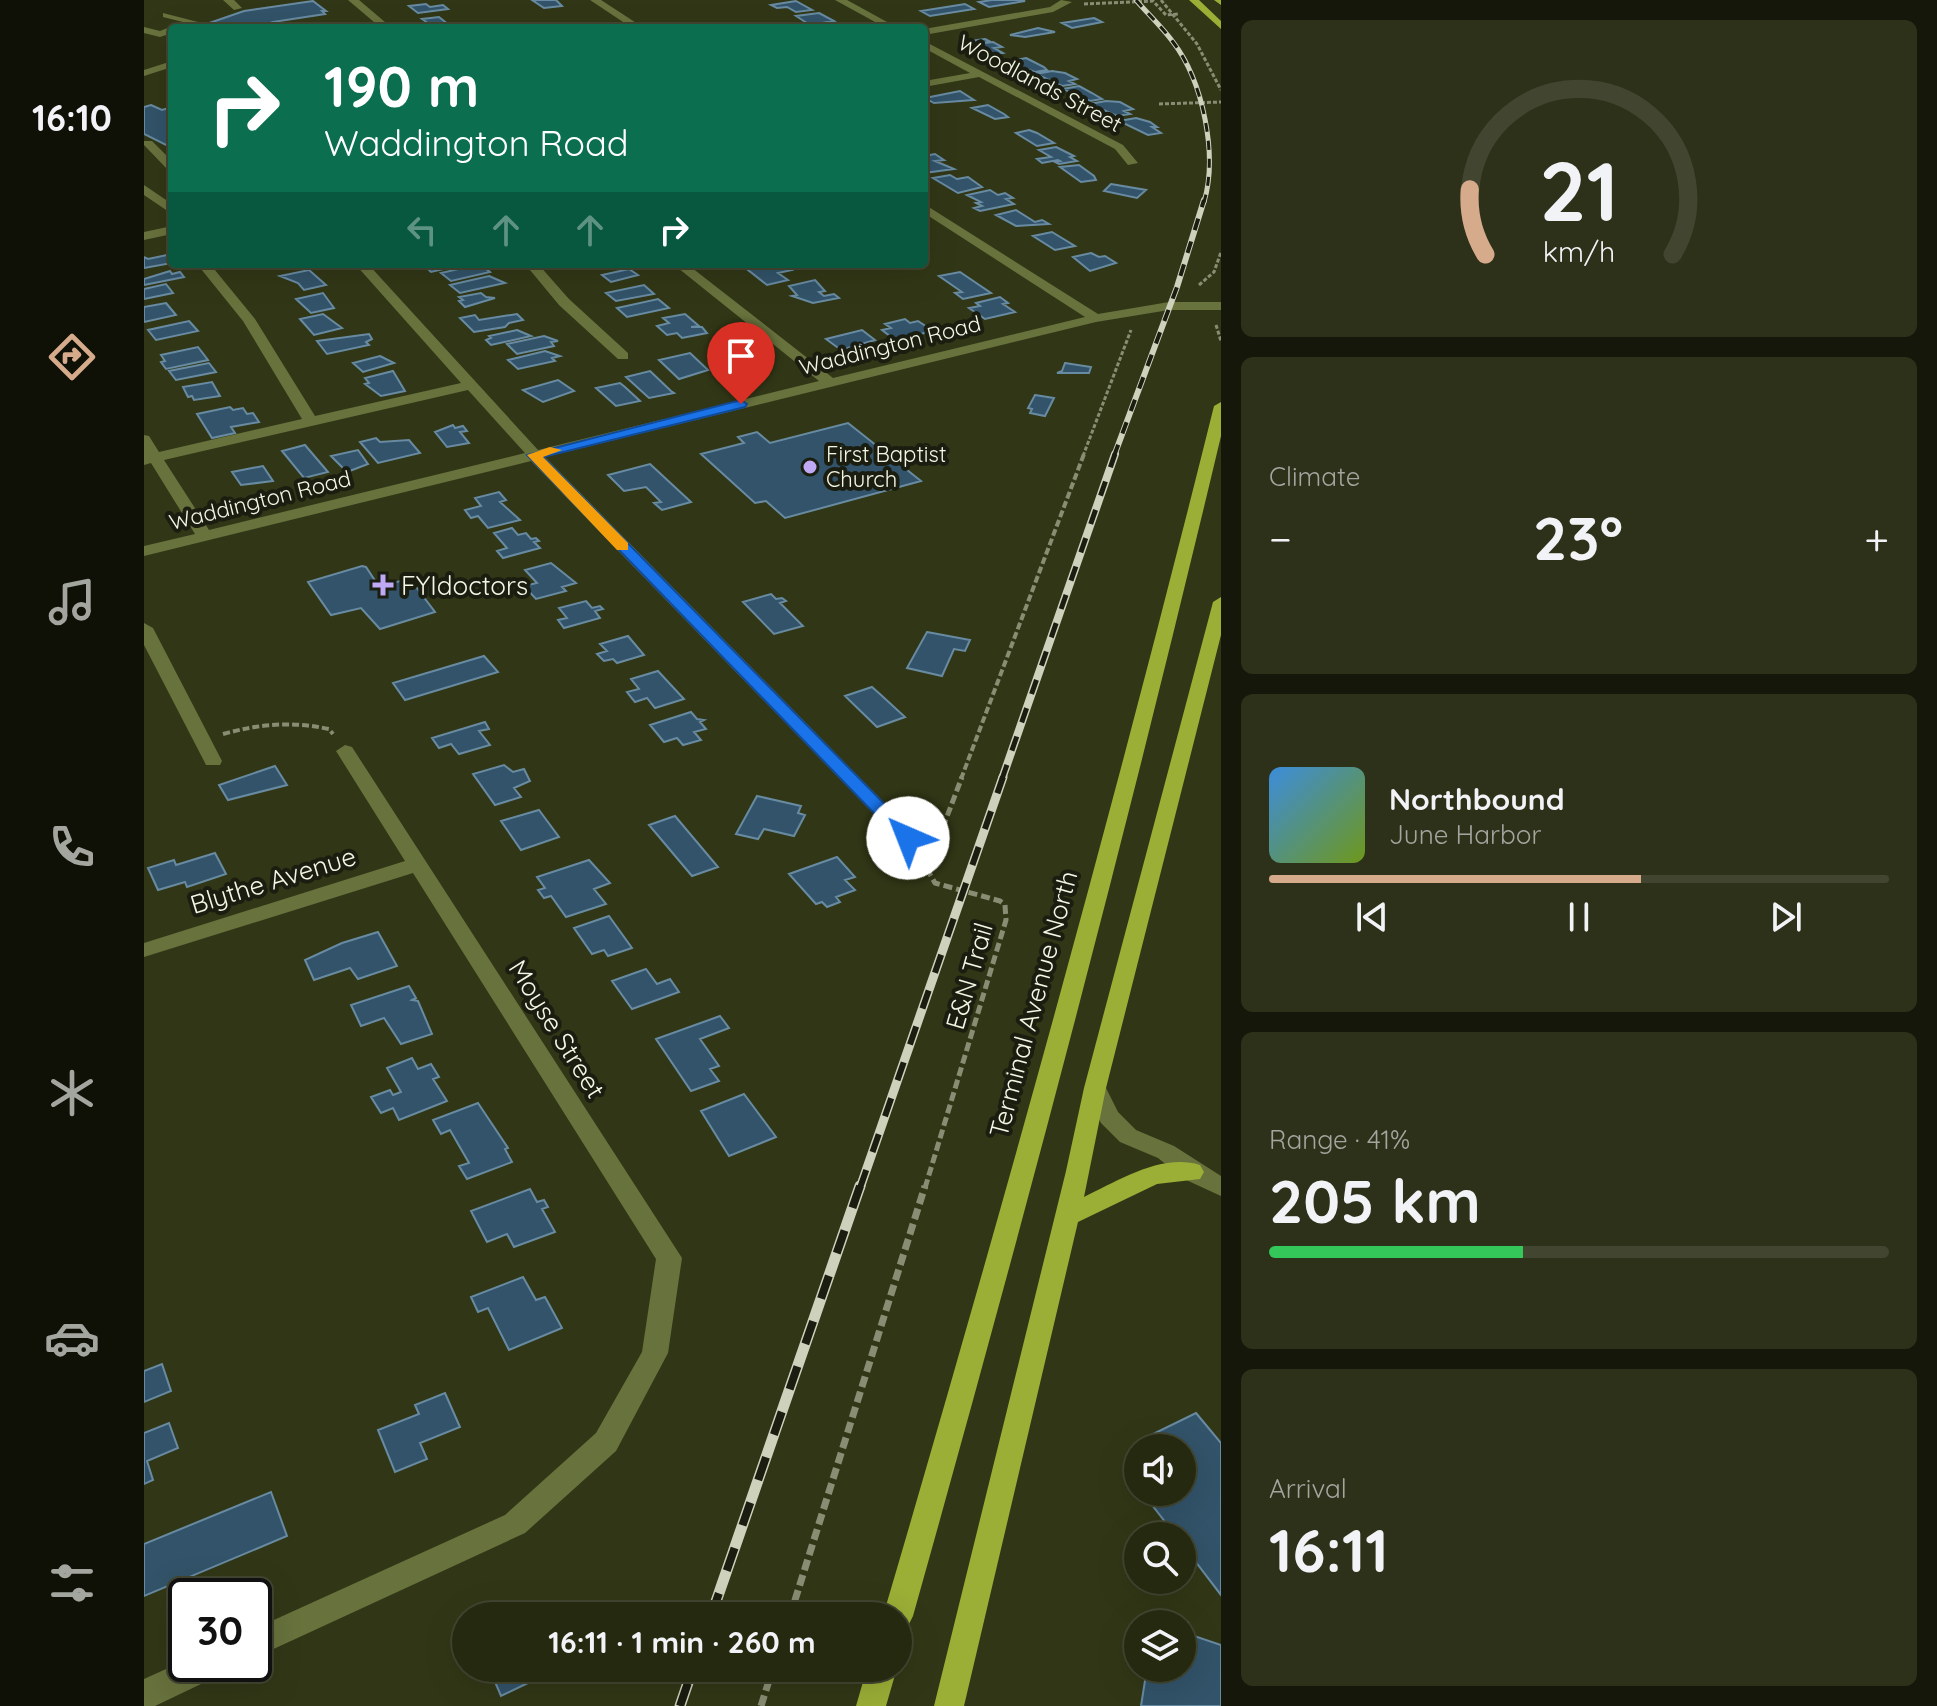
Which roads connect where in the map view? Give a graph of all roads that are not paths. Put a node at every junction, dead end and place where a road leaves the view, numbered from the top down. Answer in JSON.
{"nodes":[{"id":1,"x":228,"y":0,"type":"edge"},
{"id":2,"x":353,"y":0,"type":"edge"},
{"id":3,"x":595,"y":0,"type":"edge"},
{"id":4,"x":840,"y":0,"type":"edge"},
{"id":5,"x":1194,"y":0,"type":"edge"},
{"id":6,"x":1066,"y":1,"type":"edge"},
{"id":7,"x":1220,"y":5,"type":"edge"},
{"id":8,"x":237,"y":8,"type":"dead end"},
{"id":9,"x":1206,"y":10,"type":"junction"},
{"id":10,"x":166,"y":15,"type":"dead end"},
{"id":11,"x":188,"y":24,"type":"edge"},
{"id":12,"x":382,"y":24,"type":"edge"},
{"id":13,"x":633,"y":24,"type":"edge"},
{"id":14,"x":885,"y":24,"type":"edge"},
{"id":15,"x":1221,"y":26,"type":"edge"},
{"id":16,"x":144,"y":30,"type":"edge"},
{"id":17,"x":168,"y":31,"type":"edge"},
{"id":18,"x":928,"y":31,"type":"edge"},
{"id":19,"x":928,"y":46,"type":"edge"},
{"id":20,"x":168,"y":65,"type":"edge"},
{"id":21,"x":160,"y":68,"type":"junction"},
{"id":22,"x":144,"y":73,"type":"edge"},
{"id":23,"x":980,"y":74,"type":"junction"},
{"id":24,"x":168,"y":77,"type":"edge"},
{"id":25,"x":928,"y":83,"type":"edge"},
{"id":26,"x":148,"y":143,"type":"dead end"},
{"id":27,"x":168,"y":163,"type":"edge"},
{"id":28,"x":1132,"y":163,"type":"dead end"},
{"id":29,"x":144,"y":189,"type":"edge"},
{"id":30,"x":168,"y":207,"type":"edge"},
{"id":31,"x":928,"y":211,"type":"edge"},
{"id":32,"x":168,"y":232,"type":"edge"},
{"id":33,"x":144,"y":236,"type":"edge"},
{"id":34,"x":207,"y":268,"type":"edge"},
{"id":35,"x":365,"y":268,"type":"edge"},
{"id":36,"x":534,"y":268,"type":"edge"},
{"id":37,"x":684,"y":268,"type":"edge"},
{"id":38,"x":1221,"y":296,"type":"edge"},
{"id":39,"x":1181,"y":305,"type":"junction"},
{"id":40,"x":1221,"y":306,"type":"edge"},
{"id":41,"x":1096,"y":318,"type":"junction"},
{"id":42,"x":623,"y":356,"type":"dead end"},
{"id":43,"x":830,"y":383,"type":"junction"},
{"id":44,"x":470,"y":385,"type":"junction"},
{"id":45,"x":1221,"y":406,"type":"edge"},
{"id":46,"x":310,"y":421,"type":"junction"},
{"id":47,"x":144,"y":439,"type":"edge"},
{"id":48,"x":533,"y":455,"type":"junction"},
{"id":49,"x":149,"y":458,"type":"edge"},
{"id":50,"x":204,"y":536,"type":"junction"},
{"id":51,"x":144,"y":551,"type":"edge"},
{"id":52,"x":1221,"y":602,"type":"edge"},
{"id":53,"x":144,"y":628,"type":"edge"},
{"id":54,"x":345,"y":751,"type":"road end"},
{"id":55,"x":213,"y":761,"type":"dead end"},
{"id":56,"x":908,"y":838,"type":"dead end"},
{"id":57,"x":419,"y":864,"type":"junction"},
{"id":58,"x":144,"y":950,"type":"edge"},
{"id":59,"x":1095,"y":1088,"type":"junction"},
{"id":60,"x":1192,"y":1172,"type":"junction"},
{"id":61,"x":1221,"y":1187,"type":"edge"},
{"id":62,"x":1065,"y":1217,"type":"junction"},
{"id":63,"x":902,"y":1602,"type":"edge"},
{"id":64,"x":272,"y":1636,"type":"edge"},
{"id":65,"x":172,"y":1682,"type":"edge"},
{"id":66,"x":878,"y":1682,"type":"edge"},
{"id":67,"x":144,"y":1695,"type":"edge"},
{"id":68,"x":871,"y":1706,"type":"edge"},
{"id":69,"x":949,"y":1706,"type":"edge"}],
"edges":[{"from":1,"to":8,"type":"street"},
{"from":2,"to":12,"type":"street"},
{"from":3,"to":13,"type":"street"},
{"from":4,"to":14,"type":"street"},
{"from":5,"to":9,"type":"main road"},
{"from":6,"to":18,"type":"street"},
{"from":7,"to":9,"type":"main road"},
{"from":9,"to":15,"type":"main road"},
{"from":10,"to":11,"type":"street"},
{"from":16,"to":17,"type":"street"},
{"from":19,"to":23,"type":"street","name":"Woodlands Street"},
{"from":20,"to":21,"type":"street"},
{"from":21,"to":22,"type":"street"},
{"from":21,"to":24,"type":"street"},
{"from":23,"to":25,"type":"street"},
{"from":23,"to":28,"type":"street","name":"Woodlands Street"},
{"from":26,"to":27,"type":"street"},
{"from":29,"to":30,"type":"street"},
{"from":31,"to":41,"type":"street"},
{"from":32,"to":33,"type":"street"},
{"from":34,"to":46,"type":"street"},
{"from":35,"to":44,"type":"street"},
{"from":36,"to":42,"type":"street"},
{"from":37,"to":43,"type":"street"},
{"from":38,"to":39,"type":"street","name":"Waddington Road"},
{"from":39,"to":40,"type":"street","name":"Waddington Road"},
{"from":39,"to":41,"type":"street","name":"Waddington Road"},
{"from":41,"to":43,"type":"street","name":"Waddington Road"},
{"from":43,"to":48,"type":"street","name":"Waddington Road"},
{"from":44,"to":46,"type":"street"},
{"from":44,"to":48,"type":"street"},
{"from":45,"to":63,"type":"main road","name":"Terminal Avenue North"},
{"from":46,"to":49,"type":"street"},
{"from":47,"to":49,"type":"street"},
{"from":48,"to":50,"type":"street","name":"Waddington Road"},
{"from":48,"to":56,"type":"street"},
{"from":49,"to":50,"type":"street"},
{"from":50,"to":51,"type":"street","name":"Waddington Road"},
{"from":52,"to":59,"type":"main road"},
{"from":53,"to":55,"type":"street"},
{"from":54,"to":57,"type":"street","name":"Moyse Street"},
{"from":57,"to":58,"type":"street","name":"Blythe Avenue"},
{"from":57,"to":64,"type":"street","name":"Moyse Street"},
{"from":59,"to":60,"type":"street"},
{"from":59,"to":62,"type":"main road"},
{"from":60,"to":61,"type":"street"},
{"from":60,"to":62,"type":"main road"},
{"from":62,"to":69,"type":"main road"},
{"from":65,"to":67,"type":"street"},
{"from":66,"to":68,"type":"main road"}]}
